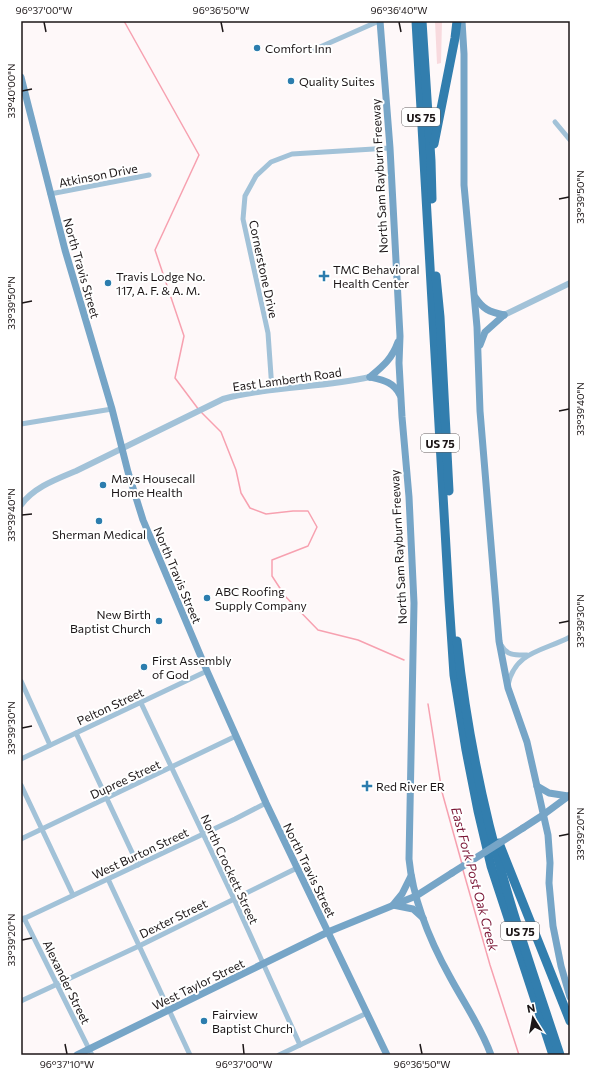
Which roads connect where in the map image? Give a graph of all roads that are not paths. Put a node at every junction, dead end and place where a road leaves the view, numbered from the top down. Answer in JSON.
{"nodes":[{"id":1,"x":380,"y":21,"type":"edge"},
{"id":2,"x":416,"y":21,"type":"edge"},
{"id":3,"x":422,"y":21,"type":"edge"},
{"id":4,"x":457,"y":21,"type":"edge"},
{"id":5,"x":462,"y":21,"type":"edge"},
{"id":6,"x":311,"y":51,"type":"dead end"},
{"id":7,"x":21,"y":77,"type":"edge"},
{"id":8,"x":555,"y":122,"type":"dead end"},
{"id":9,"x":570,"y":140,"type":"edge"},
{"id":10,"x":390,"y":148,"type":"junction"},
{"id":11,"x":431,"y":162,"type":"junction"},
{"id":12,"x":149,"y":175,"type":"dead end"},
{"id":13,"x":50,"y":194,"type":"junction"},
{"id":14,"x":570,"y":284,"type":"edge"},
{"id":15,"x":474,"y":295,"type":"junction"},
{"id":16,"x":504,"y":315,"type":"junction"},
{"id":17,"x":400,"y":336,"type":"junction"},
{"id":18,"x":478,"y":351,"type":"junction"},
{"id":19,"x":370,"y":377,"type":"junction"},
{"id":20,"x":272,"y":390,"type":"junction"},
{"id":21,"x":401,"y":396,"type":"junction"},
{"id":22,"x":112,"y":409,"type":"junction"},
{"id":23,"x":21,"y":424,"type":"edge"},
{"id":24,"x":123,"y":448,"type":"junction"},
{"id":25,"x":21,"y":505,"type":"edge"},
{"id":26,"x":570,"y":637,"type":"edge"},
{"id":27,"x":500,"y":641,"type":"junction"},
{"id":28,"x":528,"y":655,"type":"junction"},
{"id":29,"x":207,"y":671,"type":"junction"},
{"id":30,"x":21,"y":681,"type":"edge"},
{"id":31,"x":508,"y":688,"type":"junction"},
{"id":32,"x":141,"y":702,"type":"junction"},
{"id":33,"x":76,"y":733,"type":"junction"},
{"id":34,"x":236,"y":736,"type":"junction"},
{"id":35,"x":50,"y":745,"type":"junction"},
{"id":36,"x":21,"y":759,"type":"edge"},
{"id":37,"x":171,"y":768,"type":"junction"},
{"id":38,"x":21,"y":784,"type":"edge"},
{"id":39,"x":537,"y":786,"type":"junction"},
{"id":40,"x":569,"y":795,"type":"edge"},
{"id":41,"x":107,"y":799,"type":"junction"},
{"id":42,"x":266,"y":802,"type":"junction"},
{"id":43,"x":485,"y":806,"type":"junction"},
{"id":44,"x":543,"y":815,"type":"junction"},
{"id":45,"x":42,"y":829,"type":"junction"},
{"id":46,"x":202,"y":834,"type":"junction"},
{"id":47,"x":21,"y":839,"type":"edge"},
{"id":48,"x":138,"y":865,"type":"junction"},
{"id":49,"x":296,"y":868,"type":"junction"},
{"id":50,"x":411,"y":876,"type":"junction"},
{"id":51,"x":108,"y":879,"type":"junction"},
{"id":52,"x":73,"y":895,"type":"junction"},
{"id":53,"x":416,"y":896,"type":"junction"},
{"id":54,"x":234,"y":899,"type":"junction"},
{"id":55,"x":393,"y":905,"type":"junction"},
{"id":56,"x":23,"y":919,"type":"edge"},
{"id":57,"x":424,"y":920,"type":"junction"},
{"id":58,"x":328,"y":932,"type":"junction"},
{"id":59,"x":138,"y":946,"type":"junction"},
{"id":60,"x":263,"y":964,"type":"junction"},
{"id":61,"x":57,"y":984,"type":"junction"},
{"id":62,"x":570,"y":997,"type":"edge"},
{"id":63,"x":21,"y":1001,"type":"edge"},
{"id":64,"x":169,"y":1010,"type":"junction"},
{"id":65,"x":367,"y":1013,"type":"junction"},
{"id":66,"x":570,"y":1021,"type":"edge"},
{"id":67,"x":300,"y":1045,"type":"junction"},
{"id":68,"x":90,"y":1052,"type":"edge"},
{"id":69,"x":77,"y":1055,"type":"edge"},
{"id":70,"x":190,"y":1055,"type":"edge"},
{"id":71,"x":279,"y":1055,"type":"edge"},
{"id":72,"x":387,"y":1055,"type":"edge"},
{"id":73,"x":491,"y":1055,"type":"edge"},
{"id":74,"x":553,"y":1055,"type":"edge"},
{"id":75,"x":560,"y":1055,"type":"edge"}],
"edges":[{"from":1,"to":6,"type":"street"},
{"from":1,"to":10,"type":"main road","name":"North Sam Rayburn Freeway"},
{"from":2,"to":74,"type":"highway","number":"US 75"},
{"from":3,"to":11,"type":"highway","number":"US 75"},
{"from":4,"to":11,"type":"highway"},
{"from":5,"to":15,"type":"main road"},
{"from":7,"to":13,"type":"main road","name":"North Travis Street"},
{"from":8,"to":9,"type":"street"},
{"from":10,"to":17,"type":"main road","name":"North Sam Rayburn Freeway"},
{"from":10,"to":20,"type":"street","name":"Cornerstone Drive"},
{"from":11,"to":43,"type":"highway","number":"US 75"},
{"from":12,"to":13,"type":"street","name":"Atkinson Drive"},
{"from":13,"to":22,"type":"main road","name":"North Travis Street"},
{"from":14,"to":16,"type":"street"},
{"from":15,"to":16,"type":"main road"},
{"from":15,"to":18,"type":"main road"},
{"from":16,"to":18,"type":"main road"},
{"from":17,"to":19,"type":"main road"},
{"from":17,"to":21,"type":"main road","name":"North Sam Rayburn Freeway"},
{"from":18,"to":27,"type":"main road"},
{"from":19,"to":20,"type":"street","name":"East Lamberth Road"},
{"from":19,"to":21,"type":"main road"},
{"from":20,"to":24,"type":"street","name":"East Lamberth Road"},
{"from":21,"to":50,"type":"main road","name":"North Sam Rayburn Freeway"},
{"from":22,"to":23,"type":"street"},
{"from":22,"to":24,"type":"main road","name":"North Travis Street"},
{"from":24,"to":25,"type":"street","name":"East Lamberth Road"},
{"from":24,"to":29,"type":"main road","name":"North Travis Street"},
{"from":26,"to":28,"type":"street"},
{"from":27,"to":28,"type":"street"},
{"from":27,"to":31,"type":"main road"},
{"from":28,"to":31,"type":"street"},
{"from":29,"to":32,"type":"street","name":"Pelton Street"},
{"from":29,"to":34,"type":"main road","name":"North Travis Street"},
{"from":30,"to":35,"type":"street"},
{"from":31,"to":39,"type":"main road"},
{"from":32,"to":33,"type":"street","name":"Pelton Street"},
{"from":32,"to":37,"type":"street","name":"North Crockett Street"},
{"from":33,"to":35,"type":"street","name":"Pelton Street"},
{"from":33,"to":41,"type":"street"},
{"from":34,"to":37,"type":"street","name":"Dupree Street"},
{"from":34,"to":42,"type":"main road","name":"North Travis Street"},
{"from":35,"to":36,"type":"street","name":"Pelton Street"},
{"from":37,"to":41,"type":"street","name":"Dupree Street"},
{"from":37,"to":46,"type":"street","name":"North Crockett Street"},
{"from":38,"to":45,"type":"street"},
{"from":39,"to":40,"type":"main road"},
{"from":39,"to":44,"type":"main road"},
{"from":40,"to":44,"type":"main road","name":"West Taylor Street"},
{"from":41,"to":45,"type":"street","name":"Dupree Street"},
{"from":41,"to":48,"type":"street"},
{"from":42,"to":46,"type":"street","name":"West Burton Street"},
{"from":42,"to":49,"type":"main road","name":"North Travis Street"},
{"from":43,"to":66,"type":"highway"},
{"from":43,"to":75,"type":"highway","number":"US 75"},
{"from":44,"to":53,"type":"main road","name":"West Taylor Street","bridge":true},
{"from":44,"to":62,"type":"main road"},
{"from":45,"to":47,"type":"street","name":"Dupree Street"},
{"from":45,"to":52,"type":"street"},
{"from":46,"to":48,"type":"street","name":"West Burton Street"},
{"from":46,"to":54,"type":"street","name":"North Crockett Street"},
{"from":48,"to":51,"type":"street","name":"West Burton Street"},
{"from":49,"to":54,"type":"street","name":"Dexter Street"},
{"from":49,"to":58,"type":"main road","name":"North Travis Street"},
{"from":50,"to":53,"type":"main road","name":"North Sam Rayburn Freeway"},
{"from":50,"to":55,"type":"main road"},
{"from":51,"to":52,"type":"street","name":"West Burton Street"},
{"from":51,"to":59,"type":"street"},
{"from":52,"to":56,"type":"street","name":"West Burton Street"},
{"from":53,"to":55,"type":"main road","name":"West Taylor Street"},
{"from":53,"to":57,"type":"main road","name":"North Sam Rayburn Freeway"},
{"from":54,"to":59,"type":"street","name":"Dexter Street"},
{"from":54,"to":60,"type":"street","name":"North Crockett Street"},
{"from":55,"to":57,"type":"main road"},
{"from":55,"to":58,"type":"main road","name":"West Taylor Street"},
{"from":56,"to":61,"type":"street","name":"Alexander Street"},
{"from":57,"to":73,"type":"main road","name":"North Sam Rayburn Freeway"},
{"from":58,"to":60,"type":"main road","name":"West Taylor Street"},
{"from":58,"to":65,"type":"main road","name":"North Travis Street"},
{"from":59,"to":61,"type":"street","name":"Dexter Street"},
{"from":59,"to":64,"type":"street"},
{"from":60,"to":64,"type":"main road","name":"West Taylor Street"},
{"from":60,"to":67,"type":"street","name":"North Crockett Street"},
{"from":61,"to":63,"type":"street","name":"Dexter Street"},
{"from":61,"to":68,"type":"street","name":"Alexander Street"},
{"from":64,"to":68,"type":"main road","name":"West Taylor Street"},
{"from":64,"to":70,"type":"street"},
{"from":65,"to":67,"type":"street"},
{"from":65,"to":72,"type":"main road","name":"North Travis Street"},
{"from":67,"to":71,"type":"street"},
{"from":68,"to":69,"type":"main road","name":"West Taylor Street"}]}
